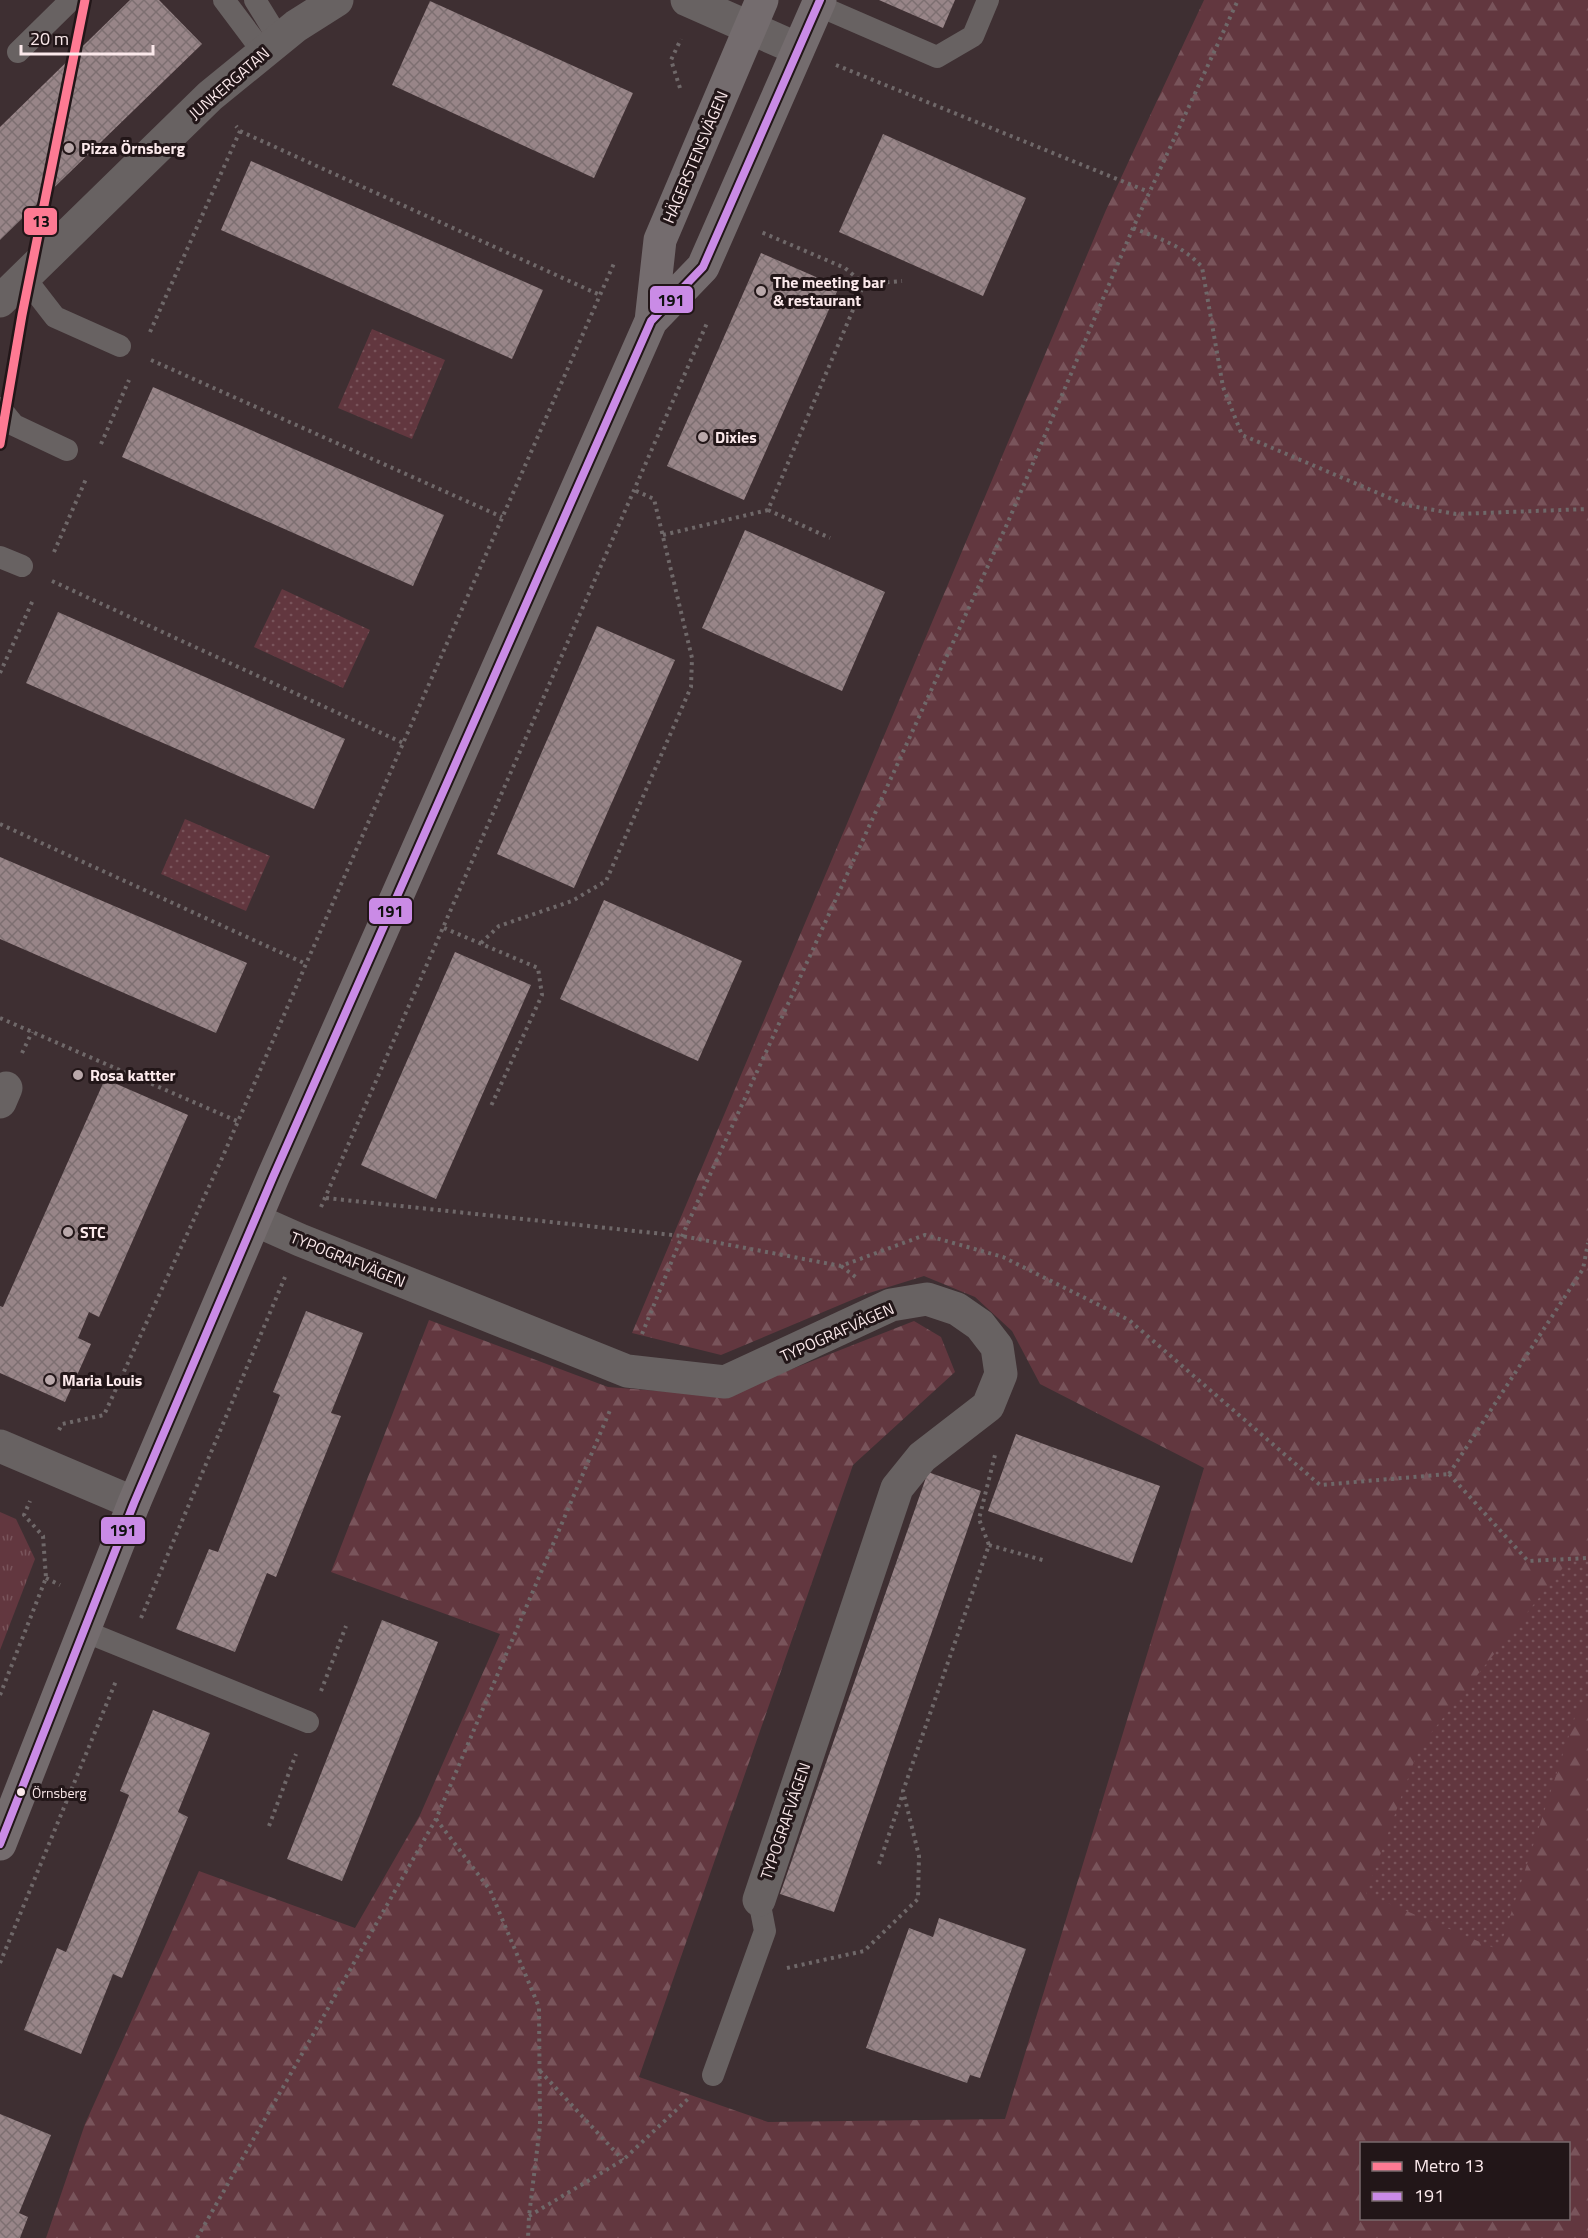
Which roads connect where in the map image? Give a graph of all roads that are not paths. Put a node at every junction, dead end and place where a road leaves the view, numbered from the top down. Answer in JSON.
{"nodes":[{"id":1,"x":70,"y":0,"type":"edge"},
{"id":2,"x":224,"y":0,"type":"edge"},
{"id":3,"x":255,"y":0,"type":"edge"},
{"id":4,"x":337,"y":0,"type":"edge"},
{"id":5,"x":988,"y":0,"type":"edge"},
{"id":6,"x":691,"y":2,"type":"edge"},
{"id":7,"x":818,"y":3,"type":"edge"},
{"id":8,"x":756,"y":14,"type":"edge"},
{"id":9,"x":271,"y":46,"type":"junction"},
{"id":10,"x":798,"y":49,"type":"junction"},
{"id":11,"x":18,"y":52,"type":"dead end"},
{"id":12,"x":24,"y":278,"type":"junction"},
{"id":13,"x":0,"y":301,"type":"edge"},
{"id":14,"x":651,"y":321,"type":"junction"},
{"id":15,"x":120,"y":346,"type":"road end"},
{"id":16,"x":0,"y":408,"type":"edge"},
{"id":17,"x":68,"y":450,"type":"dead end"},
{"id":18,"x":0,"y":557,"type":"edge"},
{"id":19,"x":21,"y":566,"type":"road end"},
{"id":20,"x":255,"y":1220,"type":"junction"},
{"id":21,"x":0,"y":1446,"type":"edge"},
{"id":22,"x":134,"y":1503,"type":"junction"},
{"id":23,"x":84,"y":1631,"type":"junction"},
{"id":24,"x":308,"y":1722,"type":"dead end"},
{"id":25,"x":0,"y":1844,"type":"edge"},
{"id":26,"x":759,"y":1900,"type":"joint"},
{"id":27,"x":714,"y":2075,"type":"road end"}],
"edges":[{"from":1,"to":11,"type":"lane"},
{"from":2,"to":9,"type":"lane"},
{"from":3,"to":9,"type":"lane"},
{"from":4,"to":9,"type":"street","name":"JUNKERGATAN"},
{"from":5,"to":7,"type":"lane"},
{"from":6,"to":8,"type":"street"},
{"from":7,"to":10,"type":"street","name":"HÄGERSTENSVÄGEN"},
{"from":8,"to":10,"type":"street"},
{"from":8,"to":14,"type":"street","name":"HÄGERSTENSVÄGEN"},
{"from":9,"to":12,"type":"street","name":"JUNKERGATAN"},
{"from":10,"to":14,"type":"street","name":"HÄGERSTENSVÄGEN"},
{"from":12,"to":13,"type":"street","name":"JUNKERGATAN"},
{"from":12,"to":15,"type":"lane"},
{"from":14,"to":20,"type":"street","name":"HÄGERSTENSVÄGEN"},
{"from":16,"to":17,"type":"lane"},
{"from":18,"to":19,"type":"lane"},
{"from":20,"to":22,"type":"street","name":"HÄGERSTENSVÄGEN"},
{"from":20,"to":26,"type":"street","name":"TYPOGRAFVÄGEN"},
{"from":21,"to":22,"type":"street"},
{"from":22,"to":23,"type":"street","name":"HÄGERSTENSVÄGEN"},
{"from":23,"to":24,"type":"lane"},
{"from":23,"to":25,"type":"street","name":"HÄGERSTENSVÄGEN"},
{"from":26,"to":27,"type":"lane"}]}
